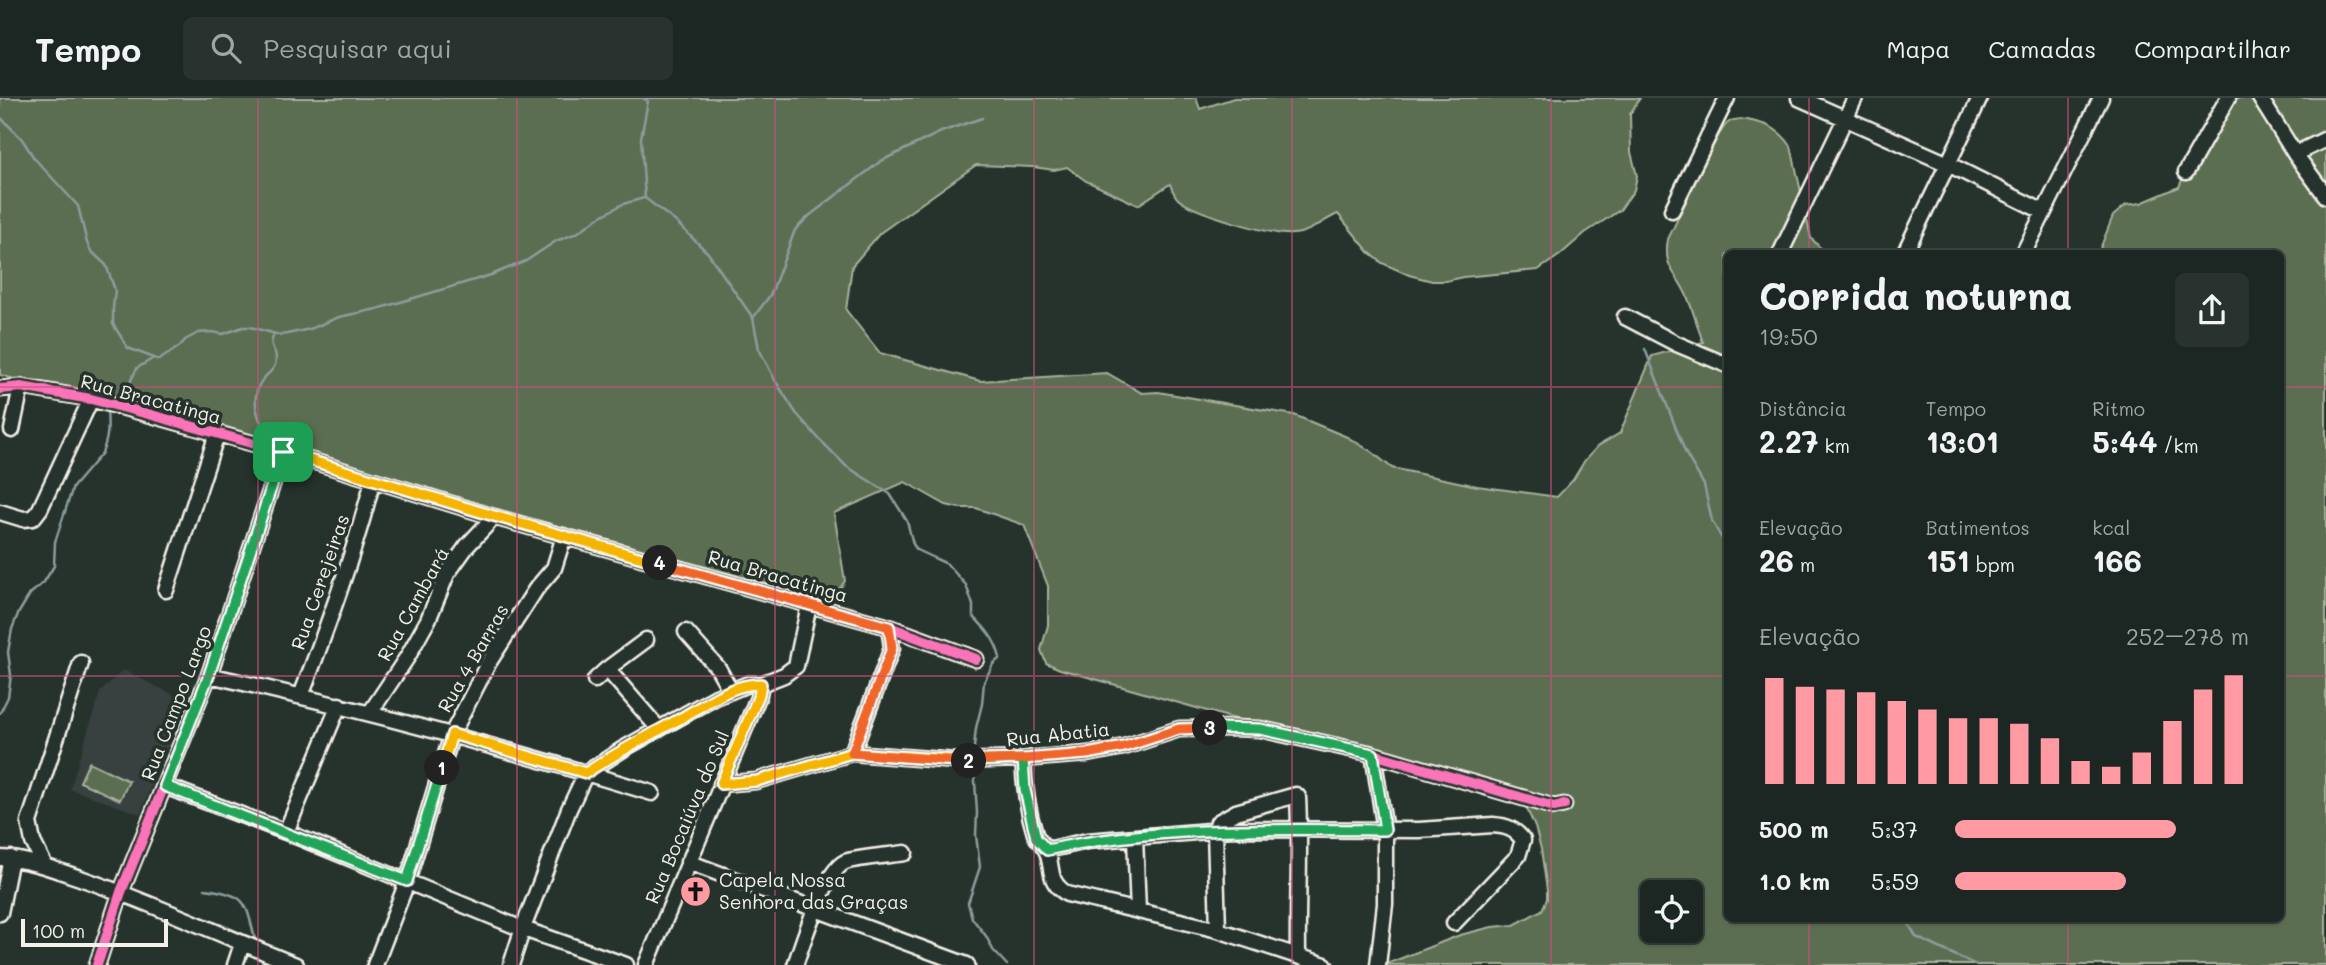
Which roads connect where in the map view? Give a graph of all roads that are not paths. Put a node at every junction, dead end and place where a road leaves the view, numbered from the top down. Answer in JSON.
{"nodes":[{"id":1,"x":1727,"y":98,"type":"edge"},
{"id":2,"x":1799,"y":98,"type":"edge"},
{"id":3,"x":1855,"y":98,"type":"edge"},
{"id":4,"x":1980,"y":98,"type":"edge"},
{"id":5,"x":2101,"y":98,"type":"edge"},
{"id":6,"x":2228,"y":98,"type":"edge"},
{"id":7,"x":2260,"y":98,"type":"edge"},
{"id":8,"x":1844,"y":118,"type":"junction"},
{"id":9,"x":2326,"y":139,"type":"edge"},
{"id":10,"x":2295,"y":154,"type":"junction"},
{"id":11,"x":1948,"y":164,"type":"junction"},
{"id":12,"x":2186,"y":172,"type":"dead end"},
{"id":13,"x":2326,"y":196,"type":"edge"},
{"id":14,"x":1672,"y":210,"type":"dead end"},
{"id":15,"x":2043,"y":212,"type":"junction"},
{"id":16,"x":1782,"y":250,"type":"edge"},
{"id":17,"x":1906,"y":250,"type":"edge"},
{"id":18,"x":2025,"y":250,"type":"edge"},
{"id":19,"x":1625,"y":317,"type":"dead end"},
{"id":20,"x":1724,"y":364,"type":"edge"},
{"id":21,"x":21,"y":387,"type":"junction"},
{"id":22,"x":0,"y":390,"type":"edge"},
{"id":23,"x":91,"y":399,"type":"junction"},
{"id":24,"x":12,"y":430,"type":"dead end"},
{"id":25,"x":217,"y":434,"type":"junction"},
{"id":26,"x":283,"y":452,"type":"junction"},
{"id":27,"x":373,"y":480,"type":"junction"},
{"id":28,"x":0,"y":512,"type":"edge"},
{"id":29,"x":494,"y":516,"type":"junction"},
{"id":30,"x":564,"y":536,"type":"junction"},
{"id":31,"x":166,"y":590,"type":"dead end"},
{"id":32,"x":809,"y":605,"type":"junction"},
{"id":33,"x":889,"y":627,"type":"junction"},
{"id":34,"x":686,"y":632,"type":"dead end"},
{"id":35,"x":646,"y":639,"type":"dead end"},
{"id":36,"x":976,"y":659,"type":"dead end"},
{"id":37,"x":81,"y":663,"type":"dead end"},
{"id":38,"x":607,"y":668,"type":"junction"},
{"id":39,"x":209,"y":675,"type":"junction"},
{"id":40,"x":595,"y":680,"type":"dead end"},
{"id":41,"x":761,"y":684,"type":"junction"},
{"id":42,"x":731,"y":691,"type":"junction"},
{"id":43,"x":301,"y":696,"type":"junction"},
{"id":44,"x":339,"y":705,"type":"junction"},
{"id":45,"x":370,"y":713,"type":"junction"},
{"id":46,"x":659,"y":729,"type":"junction"},
{"id":47,"x":452,"y":734,"type":"junction"},
{"id":48,"x":852,"y":753,"type":"junction"},
{"id":49,"x":1373,"y":754,"type":"junction"},
{"id":50,"x":1023,"y":759,"type":"junction"},
{"id":51,"x":586,"y":773,"type":"junction"},
{"id":52,"x":721,"y":784,"type":"junction"},
{"id":53,"x":165,"y":786,"type":"junction"},
{"id":54,"x":652,"y":793,"type":"dead end"},
{"id":55,"x":1564,"y":804,"type":"dead end"},
{"id":56,"x":1300,"y":829,"type":"junction"},
{"id":57,"x":1385,"y":830,"type":"junction"},
{"id":58,"x":1215,"y":831,"type":"junction"},
{"id":59,"x":286,"y":832,"type":"junction"},
{"id":60,"x":1135,"y":837,"type":"junction"},
{"id":61,"x":1047,"y":850,"type":"junction"},
{"id":62,"x":905,"y":853,"type":"dead end"},
{"id":63,"x":6,"y":858,"type":"edge"},
{"id":64,"x":688,"y":862,"type":"junction"},
{"id":65,"x":45,"y":866,"type":"junction"},
{"id":66,"x":407,"y":881,"type":"junction"},
{"id":67,"x":121,"y":892,"type":"junction"},
{"id":68,"x":815,"y":908,"type":"junction"},
{"id":69,"x":1139,"y":912,"type":"junction"},
{"id":70,"x":0,"y":913,"type":"edge"},
{"id":71,"x":1454,"y":923,"type":"dead end"},
{"id":72,"x":523,"y":928,"type":"junction"},
{"id":73,"x":1218,"y":930,"type":"junction"},
{"id":74,"x":242,"y":944,"type":"junction"},
{"id":75,"x":1300,"y":959,"type":"edge"},
{"id":76,"x":97,"y":965,"type":"edge"},
{"id":77,"x":235,"y":965,"type":"edge"},
{"id":78,"x":296,"y":965,"type":"edge"},
{"id":79,"x":375,"y":965,"type":"edge"},
{"id":80,"x":511,"y":965,"type":"edge"},
{"id":81,"x":626,"y":965,"type":"edge"},
{"id":82,"x":646,"y":965,"type":"edge"},
{"id":83,"x":795,"y":965,"type":"edge"},
{"id":84,"x":967,"y":965,"type":"edge"},
{"id":85,"x":1325,"y":965,"type":"edge"},
{"id":86,"x":1378,"y":965,"type":"edge"}],
"edges":[{"from":1,"to":14,"type":"street"},
{"from":2,"to":8,"type":"street"},
{"from":3,"to":8,"type":"street"},
{"from":4,"to":11,"type":"street"},
{"from":5,"to":15,"type":"street"},
{"from":6,"to":12,"type":"street"},
{"from":7,"to":10,"type":"street"},
{"from":8,"to":11,"type":"street"},
{"from":8,"to":16,"type":"street"},
{"from":9,"to":10,"type":"street"},
{"from":10,"to":13,"type":"street"},
{"from":11,"to":15,"type":"street"},
{"from":11,"to":17,"type":"street"},
{"from":15,"to":18,"type":"street"},
{"from":19,"to":20,"type":"street"},
{"from":21,"to":22,"type":"street","name":"Rua Bracatinga"},
{"from":21,"to":23,"type":"street","name":"Rua Bracatinga"},
{"from":21,"to":24,"type":"street"},
{"from":23,"to":25,"type":"street","name":"Rua Bracatinga"},
{"from":23,"to":28,"type":"street"},
{"from":25,"to":26,"type":"street","name":"Rua Bracatinga"},
{"from":25,"to":31,"type":"street"},
{"from":26,"to":27,"type":"street","name":"Rua Bracatinga"},
{"from":26,"to":39,"type":"street","name":"Rua Campo Largo"},
{"from":27,"to":29,"type":"street","name":"Rua Bracatinga"},
{"from":27,"to":43,"type":"street","name":"Rua Cerejeiras"},
{"from":29,"to":30,"type":"street","name":"Rua Bracatinga"},
{"from":29,"to":45,"type":"street","name":"Rua Cambará"},
{"from":30,"to":32,"type":"street","name":"Rua Bracatinga"},
{"from":30,"to":47,"type":"street","name":"Rua 4 Barras"},
{"from":32,"to":33,"type":"street","name":"Rua Bracatinga"},
{"from":32,"to":41,"type":"street"},
{"from":33,"to":36,"type":"street","name":"Rua Bracatinga"},
{"from":33,"to":48,"type":"street"},
{"from":34,"to":42,"type":"street"},
{"from":35,"to":38,"type":"street"},
{"from":37,"to":65,"type":"street"},
{"from":38,"to":40,"type":"street"},
{"from":38,"to":46,"type":"street"},
{"from":39,"to":43,"type":"street"},
{"from":39,"to":53,"type":"street","name":"Rua Campo Largo"},
{"from":41,"to":42,"type":"street"},
{"from":41,"to":52,"type":"street","name":"Rua Bocaiúva do Sul"},
{"from":42,"to":46,"type":"street"},
{"from":43,"to":44,"type":"street"},
{"from":44,"to":45,"type":"street"},
{"from":44,"to":59,"type":"street"},
{"from":45,"to":47,"type":"street"},
{"from":46,"to":51,"type":"street"},
{"from":47,"to":51,"type":"street"},
{"from":47,"to":66,"type":"street","name":"Rua 4 Barras"},
{"from":48,"to":50,"type":"street","name":"Rua Abatia"},
{"from":48,"to":52,"type":"street","name":"Rua Abatia"},
{"from":49,"to":50,"type":"street","name":"Rua Abatia"},
{"from":49,"to":55,"type":"street"},
{"from":49,"to":57,"type":"street"},
{"from":50,"to":61,"type":"street"},
{"from":51,"to":54,"type":"street"},
{"from":51,"to":72,"type":"street"},
{"from":52,"to":64,"type":"street","name":"Rua Bocaiúva do Sul"},
{"from":53,"to":59,"type":"street"},
{"from":53,"to":67,"type":"street","name":"Rua Campo Largo"},
{"from":56,"to":57,"type":"street"},
{"from":56,"to":58,"type":"street"},
{"from":56,"to":58,"type":"street"},
{"from":56,"to":75,"type":"street"},
{"from":57,"to":71,"type":"street"},
{"from":57,"to":86,"type":"street"},
{"from":58,"to":60,"type":"street"},
{"from":58,"to":73,"type":"street"},
{"from":59,"to":66,"type":"street"},
{"from":60,"to":61,"type":"street"},
{"from":60,"to":69,"type":"street"},
{"from":61,"to":69,"type":"street"},
{"from":62,"to":68,"type":"street"},
{"from":63,"to":65,"type":"street"},
{"from":63,"to":70,"type":"street"},
{"from":64,"to":68,"type":"street"},
{"from":64,"to":82,"type":"street","name":"Rua Bocaiúva do Sul"},
{"from":65,"to":67,"type":"street"},
{"from":66,"to":72,"type":"street"},
{"from":66,"to":79,"type":"street","name":"Rua 4 Barras"},
{"from":67,"to":74,"type":"street"},
{"from":67,"to":76,"type":"street","name":"Rua Campo Largo"},
{"from":68,"to":83,"type":"street"},
{"from":68,"to":84,"type":"street"},
{"from":69,"to":73,"type":"street"},
{"from":72,"to":80,"type":"street"},
{"from":72,"to":81,"type":"street"},
{"from":73,"to":75,"type":"street"},
{"from":74,"to":77,"type":"street"},
{"from":74,"to":78,"type":"street"},
{"from":75,"to":85,"type":"street"}]}
